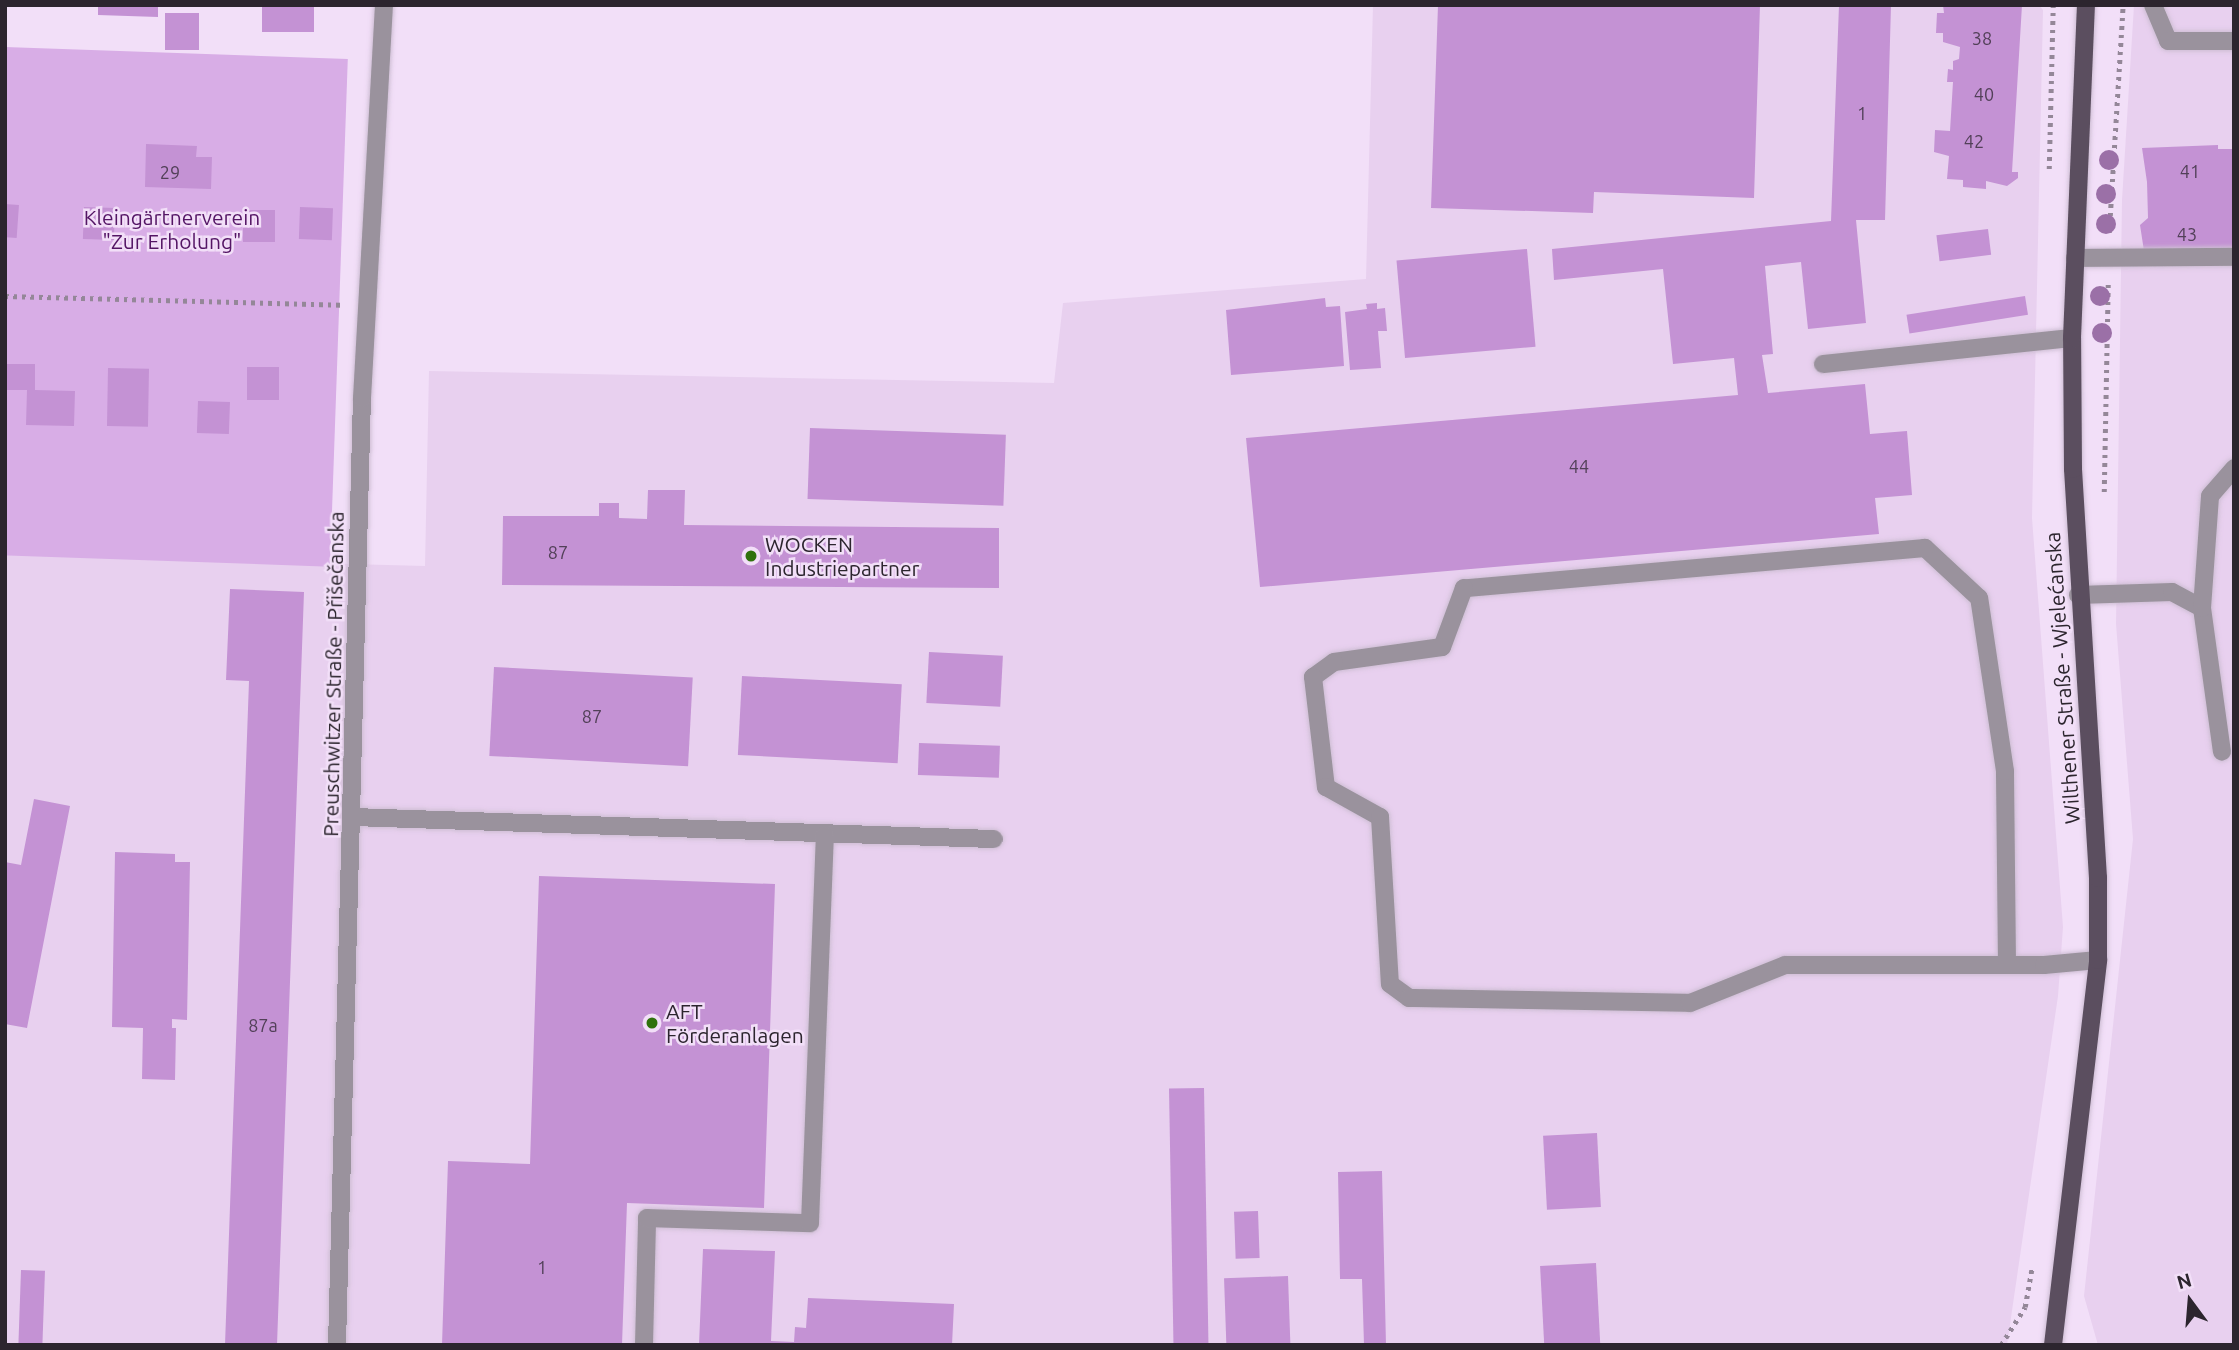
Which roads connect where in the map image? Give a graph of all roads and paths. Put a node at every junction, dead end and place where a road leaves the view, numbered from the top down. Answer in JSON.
{"nodes":[{"id":1,"x":384,"y":5,"type":"edge"},
{"id":2,"x":2053,"y":5,"type":"edge"},
{"id":3,"x":2086,"y":5,"type":"edge"},
{"id":4,"x":2123,"y":5,"type":"edge"},
{"id":5,"x":2153,"y":5,"type":"edge"},
{"id":6,"x":2234,"y":41,"type":"edge"},
{"id":7,"x":2049,"y":175,"type":"dead end"},
{"id":8,"x":2108,"y":257,"type":"junction"},
{"id":9,"x":2234,"y":257,"type":"edge"},
{"id":10,"x":2075,"y":258,"type":"junction"},
{"id":11,"x":5,"y":296,"type":"edge"},
{"id":12,"x":367,"y":305,"type":"junction"},
{"id":13,"x":2072,"y":338,"type":"junction"},
{"id":14,"x":1823,"y":364,"type":"dead end"},
{"id":15,"x":2234,"y":468,"type":"edge"},
{"id":16,"x":2104,"y":500,"type":"dead end"},
{"id":17,"x":2078,"y":595,"type":"junction"},
{"id":18,"x":2202,"y":608,"type":"junction"},
{"id":19,"x":2222,"y":752,"type":"dead end"},
{"id":20,"x":353,"y":817,"type":"junction"},
{"id":21,"x":825,"y":835,"type":"junction"},
{"id":22,"x":994,"y":839,"type":"dead end"},
{"id":23,"x":2098,"y":960,"type":"junction"},
{"id":24,"x":2007,"y":965,"type":"junction"},
{"id":25,"x":2032,"y":1266,"type":"dead end"},
{"id":26,"x":337,"y":1345,"type":"edge"},
{"id":27,"x":644,"y":1345,"type":"edge"},
{"id":28,"x":2001,"y":1345,"type":"edge"},
{"id":29,"x":2053,"y":1345,"type":"edge"}],
"edges":[{"from":1,"to":12,"type":"street","name":"Preuschwitzer Straße - Přišečanska"},
{"from":2,"to":7,"type":"path"},
{"from":3,"to":10,"type":"main road","name":"Wilthener Straße - Wjelećanska"},
{"from":4,"to":8,"type":"path"},
{"from":5,"to":6,"type":"street"},
{"from":8,"to":9,"type":"street"},
{"from":8,"to":10,"type":"street"},
{"from":8,"to":16,"type":"path"},
{"from":10,"to":13,"type":"main road","name":"Wilthener Straße - Wjelećanska"},
{"from":11,"to":12,"type":"path"},
{"from":12,"to":20,"type":"street","name":"Preuschwitzer Straße - Přišečanska"},
{"from":13,"to":14,"type":"street"},
{"from":13,"to":17,"type":"main road","name":"Wilthener Straße - Wjelećanska"},
{"from":15,"to":18,"type":"street"},
{"from":17,"to":18,"type":"street"},
{"from":17,"to":23,"type":"main road","name":"Wilthener Straße - Wjelećanska"},
{"from":18,"to":19,"type":"street"},
{"from":20,"to":21,"type":"street"},
{"from":20,"to":26,"type":"street","name":"Preuschwitzer Straße - Přišečanska"},
{"from":21,"to":22,"type":"street"},
{"from":21,"to":27,"type":"street"},
{"from":23,"to":24,"type":"street"},
{"from":23,"to":29,"type":"main road","name":"Wilthener Straße - Wjelećanska"},
{"from":24,"to":24,"type":"street"},
{"from":25,"to":28,"type":"path"}]}
